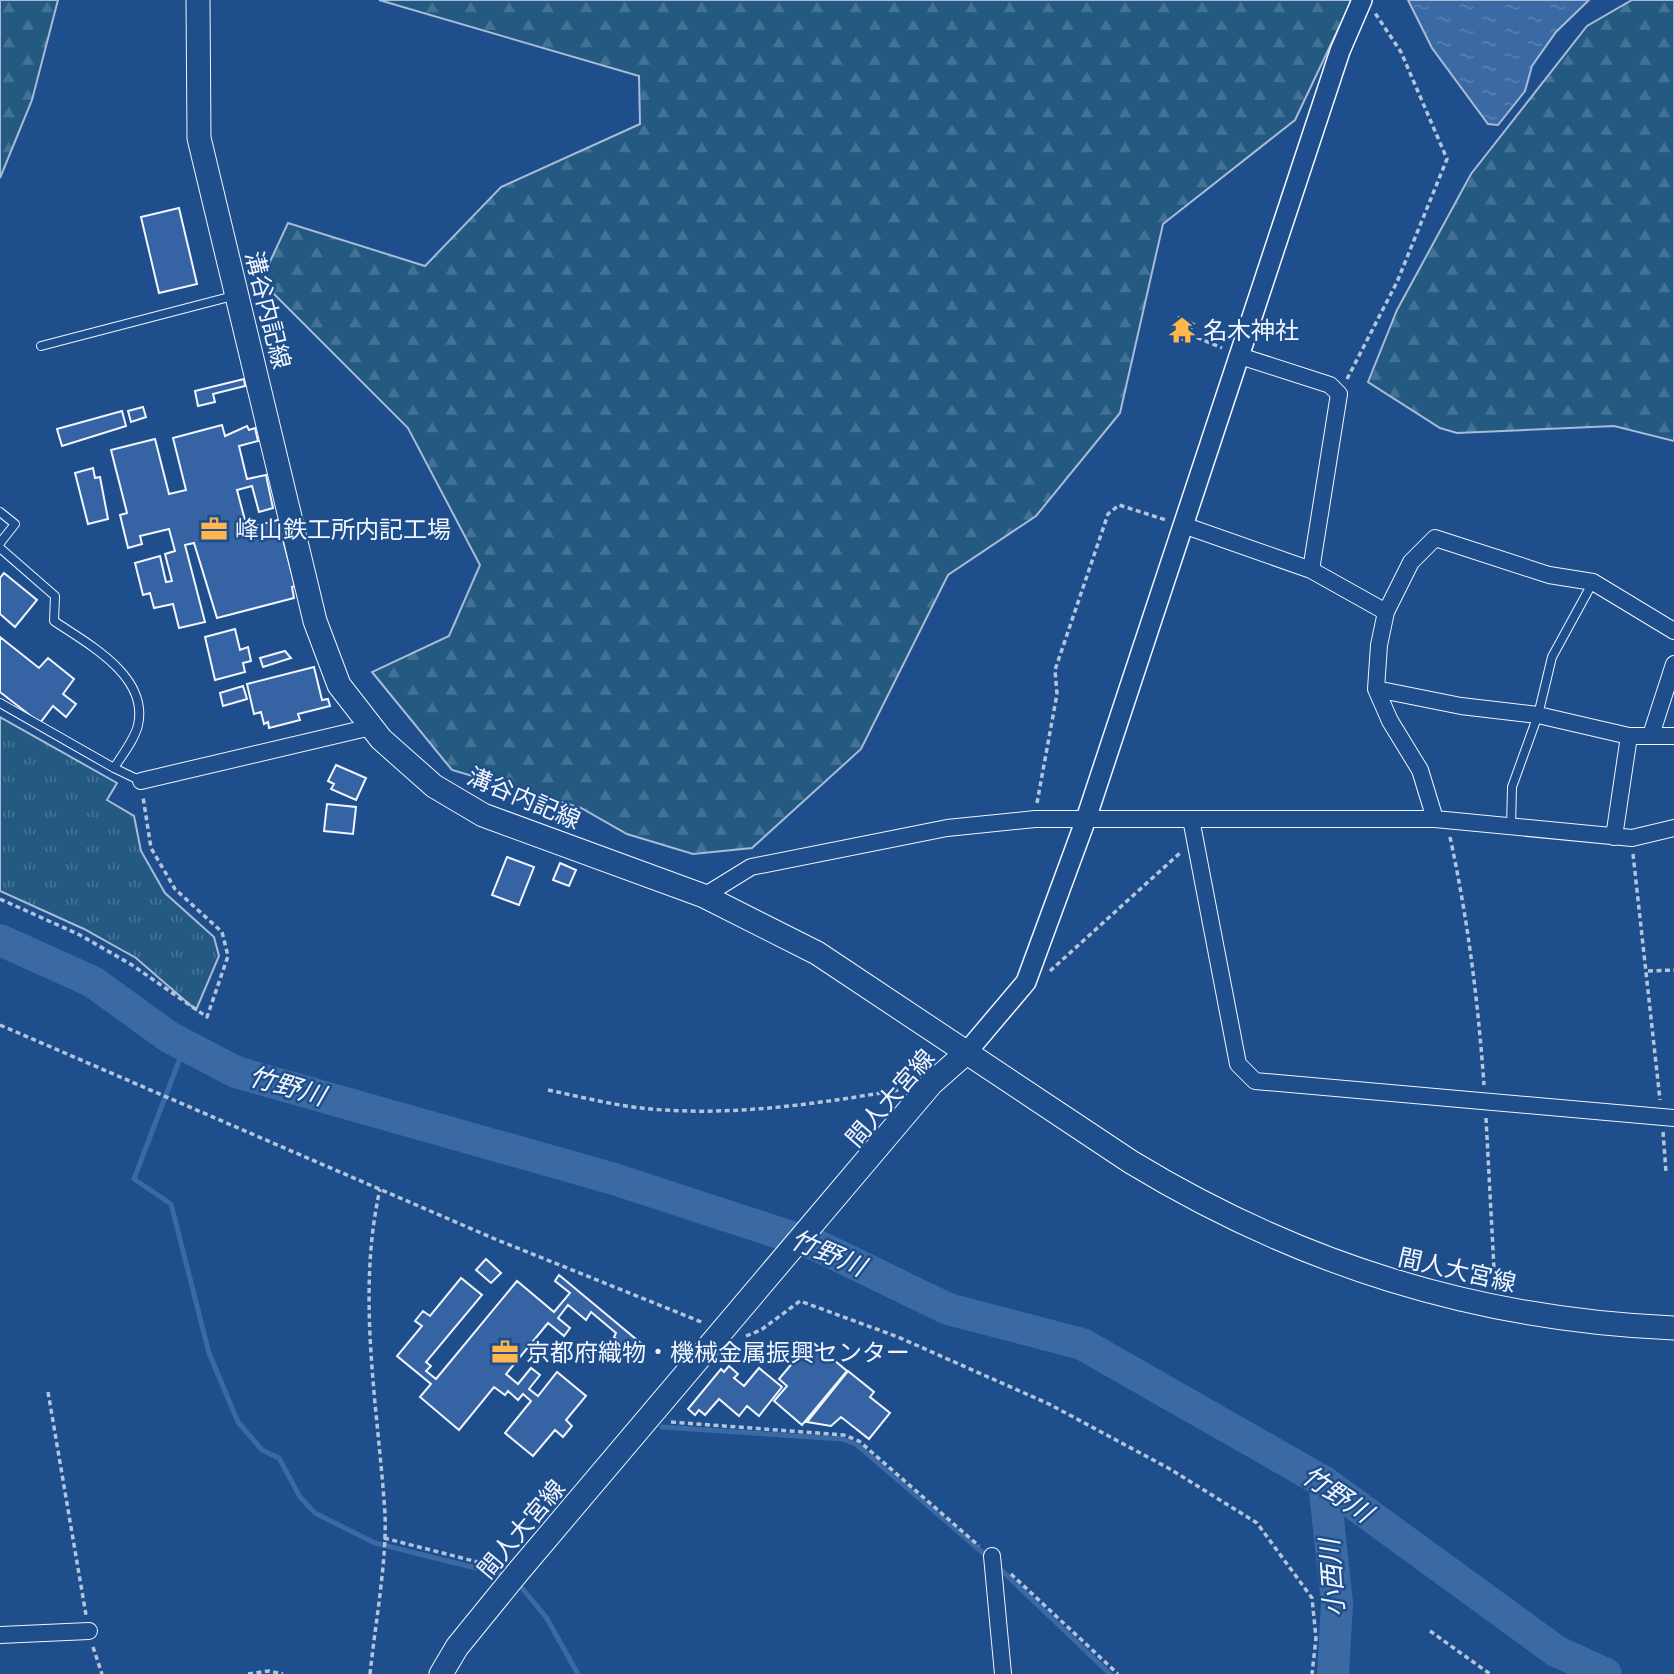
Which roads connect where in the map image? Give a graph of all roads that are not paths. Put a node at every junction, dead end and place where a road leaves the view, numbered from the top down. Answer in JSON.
{"nodes":[{"id":1,"x":198,"y":0,"type":"edge"},
{"id":2,"x":1367,"y":5,"type":"edge"},
{"id":3,"x":236,"y":296,"type":"junction"},
{"id":4,"x":41,"y":346,"type":"dead end"},
{"id":5,"x":1240,"y":356,"type":"junction"},
{"id":6,"x":0,"y":512,"type":"edge"},
{"id":7,"x":1183,"y":525,"type":"junction"},
{"id":8,"x":0,"y":543,"type":"edge"},
{"id":9,"x":0,"y":548,"type":"edge"},
{"id":10,"x":1311,"y":570,"type":"junction"},
{"id":11,"x":1593,"y":582,"type":"junction"},
{"id":12,"x":1386,"y":612,"type":"junction"},
{"id":13,"x":1674,"y":631,"type":"edge"},
{"id":14,"x":1674,"y":664,"type":"edge"},
{"id":15,"x":1376,"y":689,"type":"junction"},
{"id":16,"x":0,"y":703,"type":"edge"},
{"id":17,"x":1538,"y":715,"type":"junction"},
{"id":18,"x":371,"y":727,"type":"junction"},
{"id":19,"x":1651,"y":735,"type":"junction"},
{"id":20,"x":1629,"y":736,"type":"junction"},
{"id":21,"x":1674,"y":736,"type":"edge"},
{"id":22,"x":114,"y":768,"type":"junction"},
{"id":23,"x":141,"y":781,"type":"joint"},
{"id":24,"x":1086,"y":819,"type":"junction"},
{"id":25,"x":1191,"y":820,"type":"junction"},
{"id":26,"x":1441,"y":820,"type":"junction"},
{"id":27,"x":1511,"y":828,"type":"junction"},
{"id":28,"x":1674,"y":828,"type":"edge"},
{"id":29,"x":1614,"y":837,"type":"junction"},
{"id":30,"x":704,"y":896,"type":"junction"},
{"id":31,"x":966,"y":1053,"type":"junction"},
{"id":32,"x":1668,"y":1118,"type":"edge"},
{"id":33,"x":1674,"y":1328,"type":"edge"},
{"id":34,"x":992,"y":1556,"type":"road end"},
{"id":35,"x":89,"y":1631,"type":"road end"},
{"id":36,"x":0,"y":1635,"type":"edge"},
{"id":37,"x":441,"y":1674,"type":"edge"},
{"id":38,"x":1003,"y":1674,"type":"edge"}],
"edges":[{"from":1,"to":3,"type":"main road","name":"溝谷内記線"},
{"from":2,"to":5,"type":"street"},
{"from":3,"to":4,"type":"lane"},
{"from":3,"to":18,"type":"main road","name":"溝谷内記線"},
{"from":5,"to":7,"type":"street"},
{"from":5,"to":10,"type":"street"},
{"from":6,"to":8,"type":"lane"},
{"from":7,"to":10,"type":"street"},
{"from":7,"to":24,"type":"street"},
{"from":9,"to":22,"type":"lane"},
{"from":10,"to":12,"type":"street"},
{"from":11,"to":12,"type":"street"},
{"from":11,"to":13,"type":"street"},
{"from":11,"to":17,"type":"lane"},
{"from":12,"to":15,"type":"street"},
{"from":14,"to":19,"type":"street"},
{"from":15,"to":17,"type":"street"},
{"from":15,"to":26,"type":"street"},
{"from":16,"to":22,"type":"lane"},
{"from":17,"to":20,"type":"street"},
{"from":17,"to":27,"type":"lane"},
{"from":18,"to":23,"type":"street"},
{"from":18,"to":30,"type":"main road","name":"溝谷内記線"},
{"from":19,"to":20,"type":"street"},
{"from":19,"to":21,"type":"street"},
{"from":20,"to":29,"type":"street"},
{"from":22,"to":23,"type":"lane"},
{"from":24,"to":25,"type":"street"},
{"from":24,"to":30,"type":"street"},
{"from":24,"to":31,"type":"street"},
{"from":25,"to":26,"type":"street"},
{"from":25,"to":32,"type":"street"},
{"from":26,"to":27,"type":"street"},
{"from":27,"to":29,"type":"street"},
{"from":28,"to":29,"type":"street"},
{"from":30,"to":31,"type":"main road","name":"溝谷内記線"},
{"from":31,"to":33,"type":"main road","name":"間人大宮線"},
{"from":31,"to":37,"type":"main road","name":"間人大宮線"},
{"from":34,"to":38,"type":"street"},
{"from":35,"to":36,"type":"street"}]}
